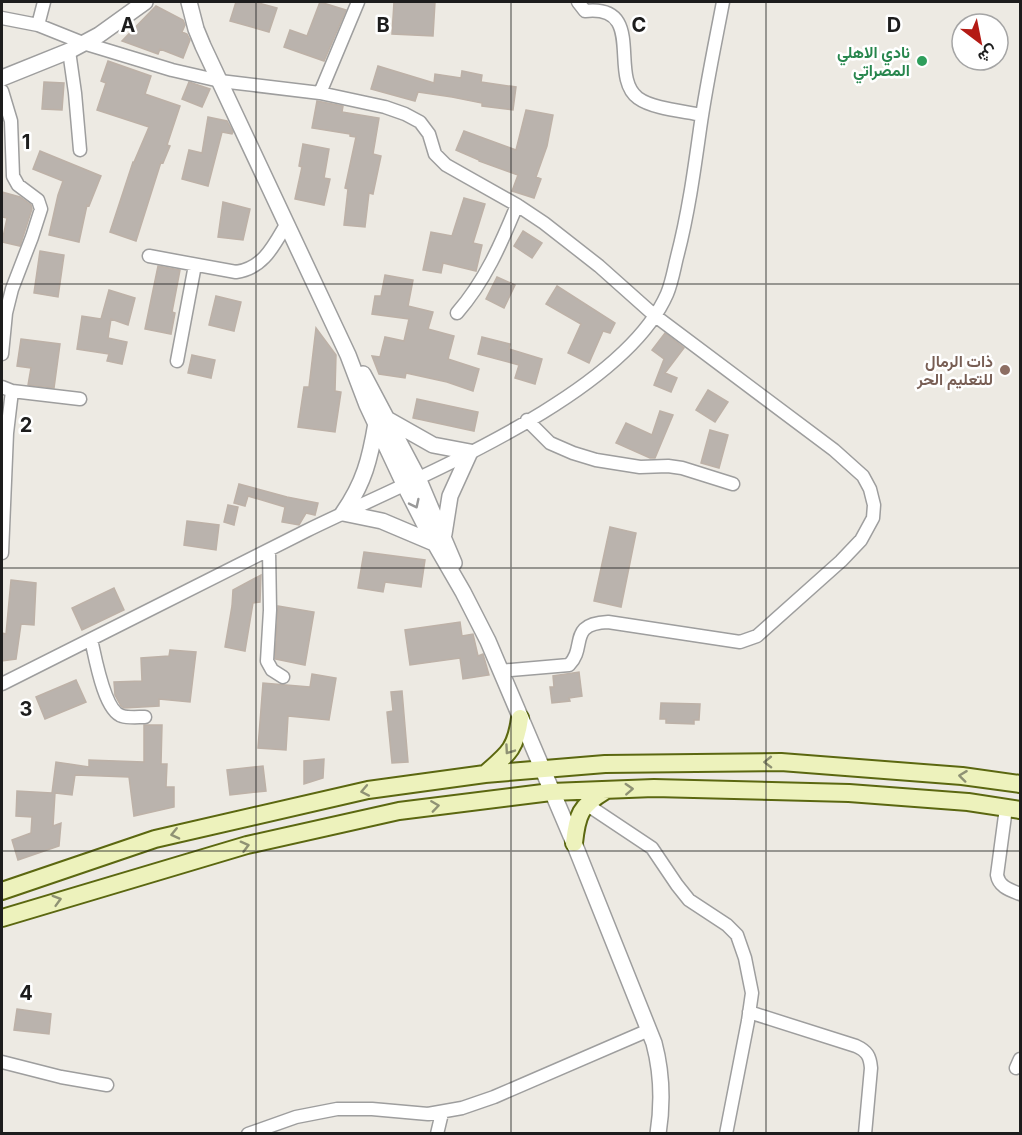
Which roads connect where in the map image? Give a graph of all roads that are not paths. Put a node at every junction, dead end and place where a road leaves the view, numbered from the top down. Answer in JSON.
{"nodes":[{"id":1,"x":44,"y":2,"type":"edge"},
{"id":2,"x":145,"y":2,"type":"edge"},
{"id":3,"x":189,"y":2,"type":"edge"},
{"id":4,"x":358,"y":2,"type":"edge"},
{"id":5,"x":578,"y":2,"type":"edge"},
{"id":6,"x":723,"y":2,"type":"edge"},
{"id":7,"x":2,"y":18,"type":"edge"},
{"id":8,"x":38,"y":25,"type":"junction"},
{"id":9,"x":83,"y":43,"type":"junction"},
{"id":10,"x":69,"y":51,"type":"junction"},
{"id":11,"x":2,"y":78,"type":"edge"},
{"id":12,"x":220,"y":81,"type":"junction"},
{"id":13,"x":2,"y":91,"type":"edge"},
{"id":14,"x":320,"y":93,"type":"junction"},
{"id":15,"x":702,"y":115,"type":"junction"},
{"id":16,"x":80,"y":150,"type":"dead end"},
{"id":17,"x":517,"y":205,"type":"junction"},
{"id":18,"x":287,"y":223,"type":"junction"},
{"id":19,"x":149,"y":256,"type":"dead end"},
{"id":20,"x":195,"y":265,"type":"junction"},
{"id":21,"x":457,"y":313,"type":"dead end"},
{"id":22,"x":654,"y":315,"type":"junction"},
{"id":23,"x":2,"y":354,"type":"edge"},
{"id":24,"x":177,"y":361,"type":"dead end"},
{"id":25,"x":7,"y":389,"type":"edge"},
{"id":26,"x":80,"y":399,"type":"dead end"},
{"id":27,"x":527,"y":420,"type":"junction"},
{"id":28,"x":381,"y":421,"type":"junction"},
{"id":29,"x":470,"y":452,"type":"junction"},
{"id":30,"x":411,"y":481,"type":"junction"},
{"id":31,"x":733,"y":484,"type":"dead end"},
{"id":32,"x":343,"y":513,"type":"junction"},
{"id":33,"x":439,"y":540,"type":"junction"},
{"id":34,"x":269,"y":550,"type":"junction"},
{"id":35,"x":2,"y":553,"type":"edge"},
{"id":36,"x":91,"y":639,"type":"junction"},
{"id":37,"x":500,"y":670,"type":"junction"},
{"id":38,"x":283,"y":677,"type":"dead end"},
{"id":39,"x":2,"y":684,"type":"edge"},
{"id":40,"x":145,"y":717,"type":"dead end"},
{"id":41,"x":520,"y":718,"type":"junction"},
{"id":42,"x":542,"y":768,"type":"junction"},
{"id":43,"x":485,"y":774,"type":"junction"},
{"id":44,"x":1020,"y":784,"type":"edge"},
{"id":45,"x":606,"y":790,"type":"junction"},
{"id":46,"x":551,"y":792,"type":"junction"},
{"id":47,"x":586,"y":804,"type":"junction"},
{"id":48,"x":1013,"y":809,"type":"edge"},
{"id":49,"x":574,"y":843,"type":"junction"},
{"id":50,"x":2,"y":891,"type":"edge"},
{"id":51,"x":1020,"y":894,"type":"edge"},
{"id":52,"x":2,"y":918,"type":"edge"},
{"id":53,"x":749,"y":1012,"type":"junction"},
{"id":54,"x":649,"y":1030,"type":"junction"},
{"id":55,"x":2,"y":1062,"type":"edge"},
{"id":56,"x":107,"y":1085,"type":"dead end"},
{"id":57,"x":442,"y":1113,"type":"junction"},
{"id":58,"x":248,"y":1134,"type":"edge"},
{"id":59,"x":437,"y":1134,"type":"edge"},
{"id":60,"x":658,"y":1134,"type":"edge"},
{"id":61,"x":726,"y":1134,"type":"edge"},
{"id":62,"x":865,"y":1134,"type":"edge"}],
"edges":[{"from":1,"to":8,"type":"street"},
{"from":2,"to":9,"type":"street"},
{"from":3,"to":12,"type":"street"},
{"from":4,"to":14,"type":"street"},
{"from":5,"to":15,"type":"street"},
{"from":6,"to":15,"type":"street"},
{"from":7,"to":8,"type":"street"},
{"from":8,"to":9,"type":"street"},
{"from":9,"to":10,"type":"street"},
{"from":9,"to":12,"type":"street"},
{"from":10,"to":11,"type":"street"},
{"from":10,"to":16,"type":"street"},
{"from":12,"to":14,"type":"street"},
{"from":12,"to":18,"type":"street"},
{"from":13,"to":23,"type":"street"},
{"from":14,"to":17,"type":"street"},
{"from":15,"to":22,"type":"street"},
{"from":17,"to":21,"type":"street"},
{"from":17,"to":22,"type":"street"},
{"from":18,"to":20,"type":"street"},
{"from":18,"to":28,"type":"street"},
{"from":19,"to":20,"type":"street"},
{"from":20,"to":24,"type":"street"},
{"from":22,"to":27,"type":"street"},
{"from":22,"to":37,"type":"street"},
{"from":25,"to":26,"type":"street"},
{"from":25,"to":35,"type":"street"},
{"from":27,"to":29,"type":"street"},
{"from":27,"to":31,"type":"street"},
{"from":28,"to":29,"type":"street"},
{"from":28,"to":30,"type":"street"},
{"from":28,"to":32,"type":"street"},
{"from":29,"to":30,"type":"street"},
{"from":29,"to":33,"type":"street"},
{"from":30,"to":32,"type":"street"},
{"from":30,"to":33,"type":"street"},
{"from":32,"to":33,"type":"street"},
{"from":32,"to":34,"type":"street"},
{"from":33,"to":37,"type":"street"},
{"from":34,"to":36,"type":"street"},
{"from":34,"to":38,"type":"street"},
{"from":36,"to":39,"type":"street"},
{"from":36,"to":40,"type":"street"},
{"from":37,"to":41,"type":"street"},
{"from":41,"to":42,"type":"street"},
{"from":41,"to":43,"type":"main road","one_way":true},
{"from":42,"to":43,"type":"main road"},
{"from":44,"to":42,"type":"main road","one_way":true},
{"from":42,"to":46,"type":"street"},
{"from":43,"to":50,"type":"main road","one_way":true},
{"from":45,"to":46,"type":"main road"},
{"from":45,"to":47,"type":"main road"},
{"from":45,"to":48,"type":"main road","one_way":true},
{"from":46,"to":49,"type":"street"},
{"from":52,"to":46,"type":"main road","one_way":true},
{"from":47,"to":49,"type":"main road"},
{"from":47,"to":53,"type":"street"},
{"from":48,"to":51,"type":"street"},
{"from":49,"to":54,"type":"street"},
{"from":53,"to":61,"type":"street"},
{"from":53,"to":62,"type":"street"},
{"from":54,"to":57,"type":"street"},
{"from":54,"to":60,"type":"street"},
{"from":55,"to":56,"type":"street"},
{"from":57,"to":58,"type":"street"},
{"from":57,"to":59,"type":"street"}]}
